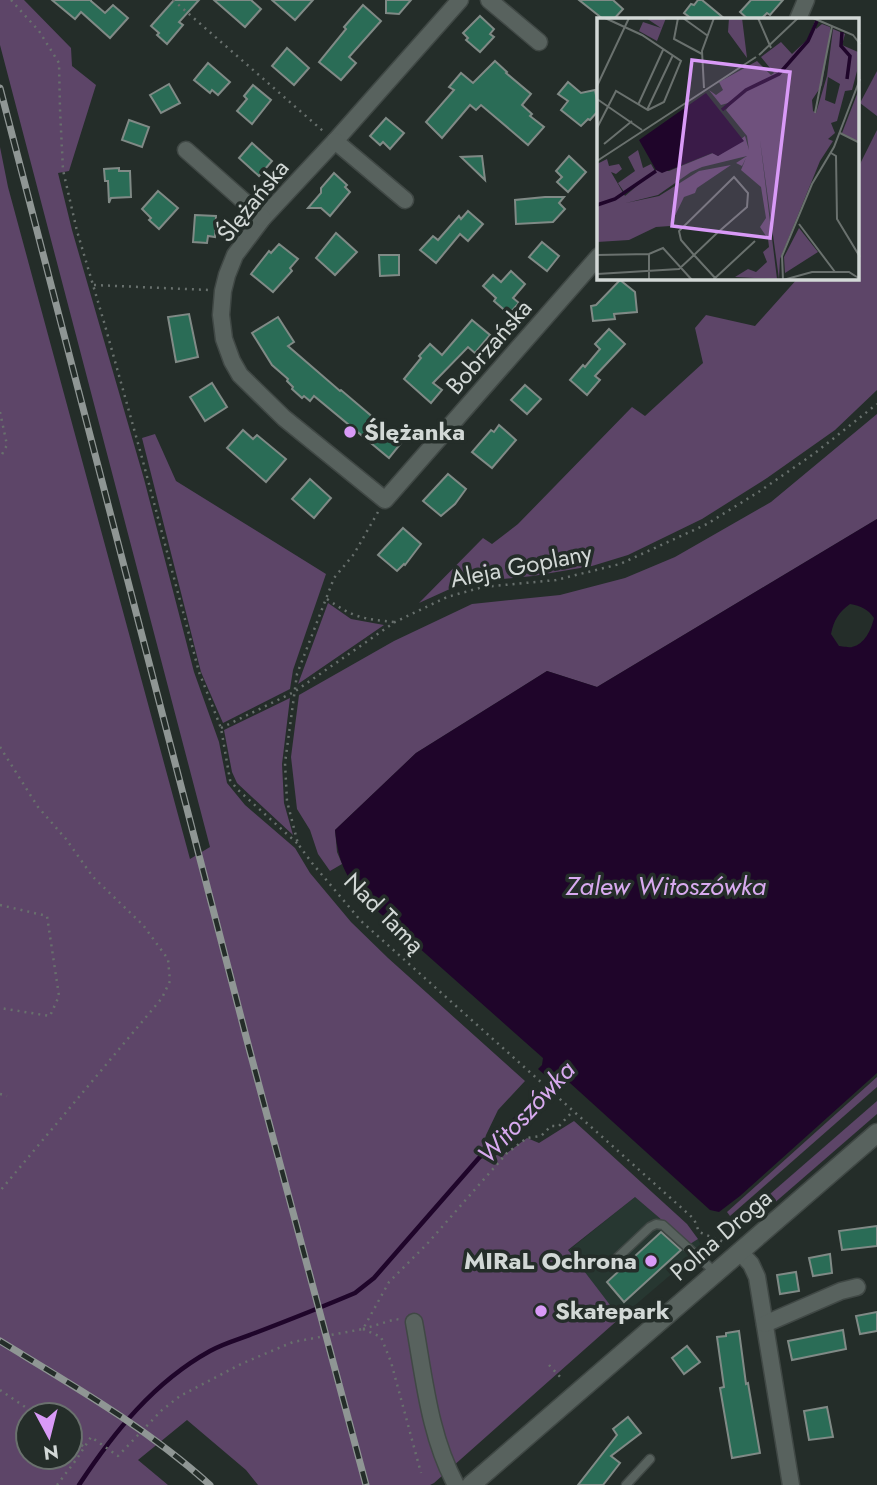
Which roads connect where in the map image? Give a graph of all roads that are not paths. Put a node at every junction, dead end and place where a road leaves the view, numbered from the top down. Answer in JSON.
{"nodes":[{"id":1,"x":460,"y":0,"type":"edge"},
{"id":2,"x":489,"y":0,"type":"edge"},
{"id":3,"x":806,"y":0,"type":"edge"},
{"id":4,"x":798,"y":18,"type":"edge"},
{"id":5,"x":540,"y":42,"type":"dead end"},
{"id":6,"x":335,"y":141,"type":"junction"},
{"id":7,"x":186,"y":150,"type":"dead end"},
{"id":8,"x":405,"y":200,"type":"dead end"},
{"id":9,"x":263,"y":218,"type":"junction"},
{"id":10,"x":597,"y":258,"type":"edge"},
{"id":11,"x":385,"y":500,"type":"joint"},
{"id":12,"x":877,"y":1133,"type":"edge"},
{"id":13,"x":740,"y":1252,"type":"junction"},
{"id":14,"x":617,"y":1258,"type":"dead end"},
{"id":15,"x":716,"y":1273,"type":"junction"},
{"id":16,"x":856,"y":1287,"type":"dead end"},
{"id":17,"x":414,"y":1322,"type":"road end"},
{"id":18,"x":765,"y":1324,"type":"junction"},
{"id":19,"x":650,"y":1459,"type":"dead end"},
{"id":20,"x":456,"y":1485,"type":"edge"},
{"id":21,"x":471,"y":1485,"type":"edge"},
{"id":22,"x":626,"y":1485,"type":"edge"},
{"id":23,"x":791,"y":1485,"type":"edge"}],
"edges":[{"from":1,"to":6,"type":"street","name":"Ślężańska"},
{"from":2,"to":5,"type":"street"},
{"from":3,"to":4,"type":"street"},
{"from":6,"to":8,"type":"street"},
{"from":6,"to":9,"type":"street","name":"Ślężańska"},
{"from":7,"to":9,"type":"street"},
{"from":9,"to":11,"type":"street","name":"Ślężańska"},
{"from":10,"to":11,"type":"street","name":"Bobrzańska"},
{"from":12,"to":13,"type":"street","name":"Polna Droga"},
{"from":13,"to":15,"type":"street","name":"Polna Droga"},
{"from":13,"to":18,"type":"street"},
{"from":14,"to":15,"type":"lane"},
{"from":15,"to":21,"type":"street","name":"Polna Droga"},
{"from":16,"to":18,"type":"street"},
{"from":17,"to":20,"type":"street"},
{"from":18,"to":23,"type":"street"},
{"from":19,"to":22,"type":"lane"}]}
